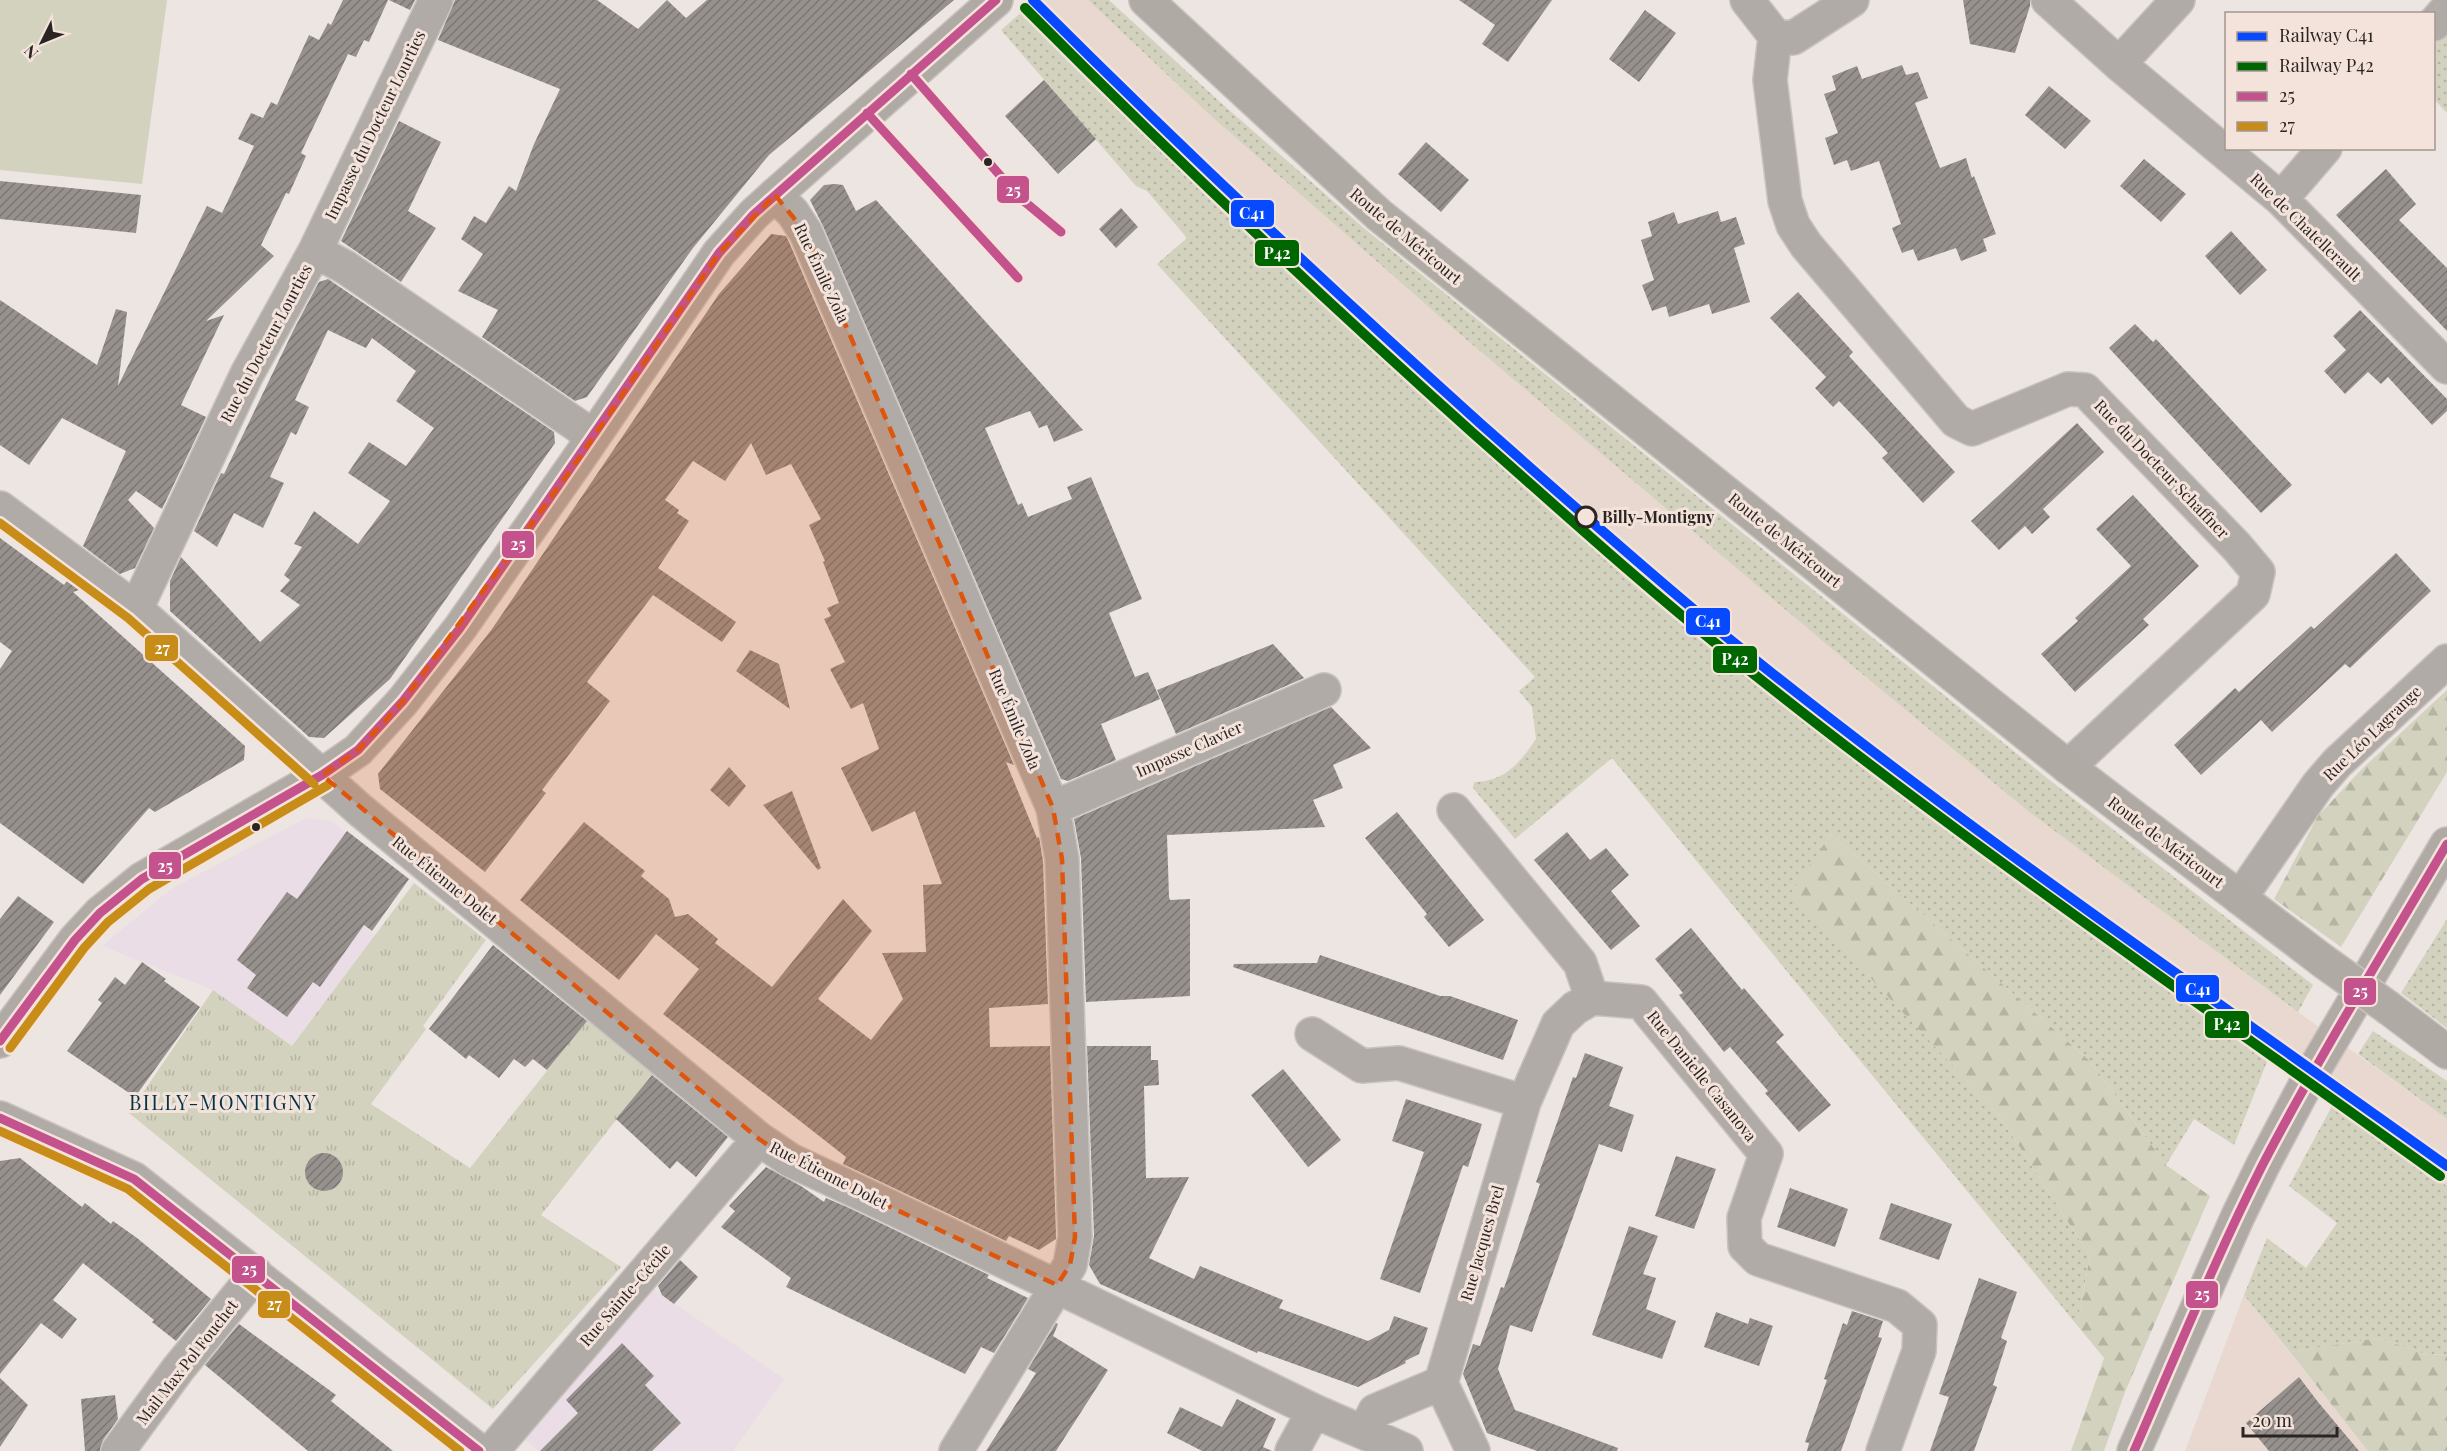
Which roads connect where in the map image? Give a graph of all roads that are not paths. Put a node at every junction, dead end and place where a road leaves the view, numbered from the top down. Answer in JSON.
{"nodes":[{"id":1,"x":436,"y":0,"type":"edge"},
{"id":2,"x":1146,"y":0,"type":"edge"},
{"id":3,"x":1747,"y":0,"type":"edge"},
{"id":4,"x":1852,"y":0,"type":"edge"},
{"id":5,"x":2048,"y":0,"type":"edge"},
{"id":6,"x":2178,"y":0,"type":"edge"},
{"id":7,"x":994,"y":2,"type":"edge"},
{"id":8,"x":2447,"y":9,"type":"edge"},
{"id":9,"x":2435,"y":22,"type":"edge"},
{"id":10,"x":1774,"y":36,"type":"junction"},
{"id":11,"x":2119,"y":64,"type":"junction"},
{"id":12,"x":2323,"y":150,"type":"edge"},
{"id":13,"x":775,"y":195,"type":"junction"},
{"id":14,"x":2281,"y":199,"type":"junction"},
{"id":15,"x":315,"y":251,"type":"junction"},
{"id":16,"x":2447,"y":367,"type":"edge"},
{"id":17,"x":593,"y":436,"type":"junction"},
{"id":18,"x":0,"y":508,"type":"edge"},
{"id":19,"x":136,"y":609,"type":"junction"},
{"id":20,"x":2447,"y":661,"type":"edge"},
{"id":21,"x":1324,"y":690,"type":"dead end"},
{"id":22,"x":2068,"y":767,"type":"junction"},
{"id":23,"x":322,"y":775,"type":"junction"},
{"id":24,"x":1053,"y":808,"type":"junction"},
{"id":25,"x":1454,"y":810,"type":"dead end"},
{"id":26,"x":2447,"y":844,"type":"edge"},
{"id":27,"x":2240,"y":898,"type":"junction"},
{"id":28,"x":1592,"y":998,"type":"junction"},
{"id":29,"x":1312,"y":1034,"type":"dead end"},
{"id":30,"x":0,"y":1041,"type":"edge"},
{"id":31,"x":2447,"y":1052,"type":"edge"},
{"id":32,"x":1524,"y":1102,"type":"junction"},
{"id":33,"x":0,"y":1118,"type":"edge"},
{"id":34,"x":759,"y":1139,"type":"junction"},
{"id":35,"x":256,"y":1274,"type":"junction"},
{"id":36,"x":1057,"y":1285,"type":"junction"},
{"id":37,"x":1441,"y":1383,"type":"junction"},
{"id":38,"x":1314,"y":1411,"type":"junction"},
{"id":39,"x":1365,"y":1431,"type":"junction"},
{"id":40,"x":118,"y":1451,"type":"edge"},
{"id":41,"x":479,"y":1451,"type":"edge"},
{"id":42,"x":492,"y":1451,"type":"edge"},
{"id":43,"x":956,"y":1451,"type":"edge"},
{"id":44,"x":1292,"y":1451,"type":"edge"},
{"id":45,"x":1406,"y":1451,"type":"edge"},
{"id":46,"x":1473,"y":1451,"type":"edge"},
{"id":47,"x":1883,"y":1451,"type":"edge"},
{"id":48,"x":2134,"y":1451,"type":"edge"}],
"edges":[{"from":1,"to":15,"type":"street","name":"Impasse du Docteur Lourties"},
{"from":2,"to":22,"type":"street","name":"Route de Méricourt"},
{"from":3,"to":10,"type":"street"},
{"from":4,"to":10,"type":"street"},
{"from":5,"to":11,"type":"street","name":"Rue de Chatellerault"},
{"from":6,"to":11,"type":"street"},
{"from":7,"to":13,"type":"street"},
{"from":8,"to":9,"type":"street"},
{"from":10,"to":22,"type":"street","name":"Rue du Docteur Schaffner"},
{"from":11,"to":14,"type":"street","name":"Rue de Chatellerault"},
{"from":12,"to":14,"type":"street"},
{"from":13,"to":17,"type":"street"},
{"from":13,"to":24,"type":"street","name":"Rue Émile Zola"},
{"from":14,"to":16,"type":"street","name":"Rue de Chatellerault"},
{"from":15,"to":17,"type":"street","name":"Rue du Docteur Lourties"},
{"from":15,"to":19,"type":"street","name":"Rue du Docteur Lourties"},
{"from":17,"to":23,"type":"street"},
{"from":18,"to":19,"type":"street","name":"Rue Étienne Dolet"},
{"from":19,"to":23,"type":"street","name":"Rue Étienne Dolet"},
{"from":20,"to":27,"type":"street","name":"Rue Léo Lagrange"},
{"from":21,"to":24,"type":"street","name":"Impasse Clavier"},
{"from":22,"to":27,"type":"street","name":"Route de Méricourt"},
{"from":23,"to":30,"type":"street"},
{"from":23,"to":34,"type":"street","name":"Rue Étienne Dolet"},
{"from":24,"to":36,"type":"street","name":"Rue Émile Zola"},
{"from":25,"to":28,"type":"street"},
{"from":26,"to":48,"type":"street"},
{"from":27,"to":31,"type":"street","name":"Route de Méricourt","bridge":true},
{"from":28,"to":32,"type":"street","name":"Rue Jacques Brel"},
{"from":28,"to":47,"type":"street","name":"Rue Danielle Casanova"},
{"from":29,"to":32,"type":"street"},
{"from":32,"to":37,"type":"street","name":"Rue Jacques Brel"},
{"from":33,"to":35,"type":"street"},
{"from":34,"to":36,"type":"street","name":"Rue Étienne Dolet"},
{"from":34,"to":42,"type":"street","name":"Rue Sainte-Cécile"},
{"from":35,"to":40,"type":"street","name":"Mail Max Pol Fouchet"},
{"from":35,"to":41,"type":"street"},
{"from":36,"to":38,"type":"street","name":"Rue Étienne Dolet"},
{"from":36,"to":43,"type":"street","name":"Rue Émile Zola"},
{"from":37,"to":39,"type":"street"},
{"from":37,"to":46,"type":"street"},
{"from":38,"to":39,"type":"street","name":"Rue Étienne Dolet"},
{"from":38,"to":44,"type":"street"},
{"from":39,"to":45,"type":"street","name":"Rue Étienne Dolet"}]}
